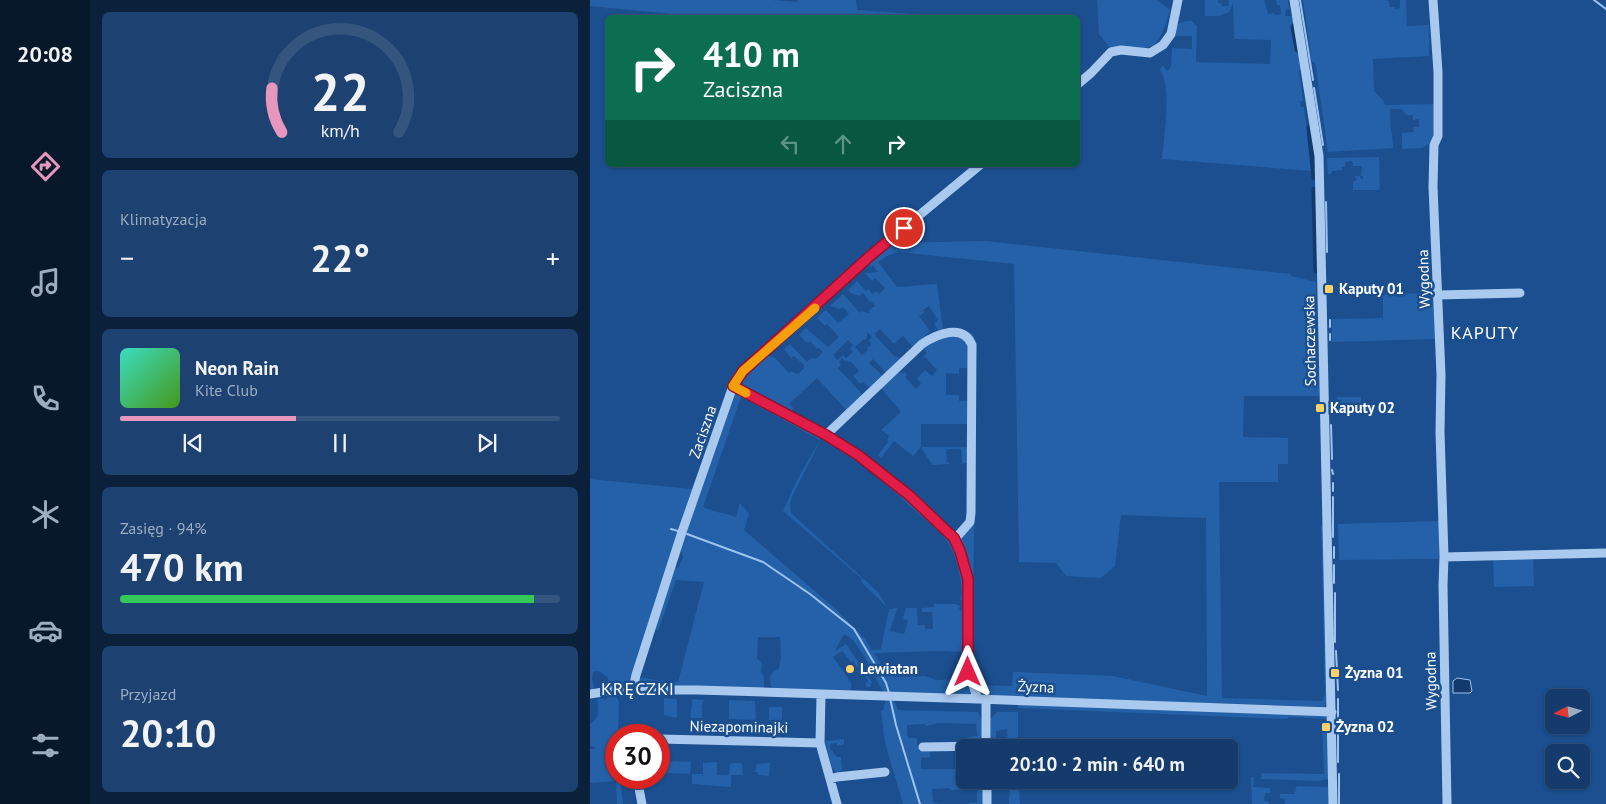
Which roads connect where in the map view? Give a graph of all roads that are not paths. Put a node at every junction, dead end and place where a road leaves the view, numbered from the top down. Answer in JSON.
{"nodes":[{"id":1,"x":1178,"y":0,"type":"edge"},
{"id":2,"x":1294,"y":0,"type":"edge"},
{"id":3,"x":1433,"y":0,"type":"edge"},
{"id":4,"x":1080,"y":82,"type":"edge"},
{"id":5,"x":978,"y":167,"type":"edge"},
{"id":6,"x":1520,"y":293,"type":"dead end"},
{"id":7,"x":1438,"y":295,"type":"junction"},
{"id":8,"x":733,"y":386,"type":"junction"},
{"id":9,"x":826,"y":435,"type":"junction"},
{"id":10,"x":954,"y":538,"type":"junction"},
{"id":11,"x":1606,"y":553,"type":"edge"},
{"id":12,"x":1444,"y":557,"type":"junction"},
{"id":13,"x":633,"y":689,"type":"junction"},
{"id":14,"x":590,"y":694,"type":"edge"},
{"id":15,"x":821,"y":694,"type":"junction"},
{"id":16,"x":982,"y":699,"type":"junction"},
{"id":17,"x":1332,"y":712,"type":"junction"},
{"id":18,"x":670,"y":739,"type":"edge"},
{"id":19,"x":985,"y":739,"type":"edge"},
{"id":20,"x":820,"y":743,"type":"junction"},
{"id":21,"x":923,"y":746,"type":"dead end"},
{"id":22,"x":956,"y":747,"type":"edge"},
{"id":23,"x":885,"y":772,"type":"dead end"},
{"id":24,"x":830,"y":779,"type":"junction"},
{"id":25,"x":987,"y":789,"type":"edge"},
{"id":26,"x":837,"y":804,"type":"edge"},
{"id":27,"x":988,"y":804,"type":"edge"},
{"id":28,"x":1333,"y":804,"type":"edge"},
{"id":29,"x":1448,"y":804,"type":"edge"}],
"edges":[{"from":1,"to":4,"type":"street"},
{"from":2,"to":17,"type":"street","name":"Sochaczewska"},
{"from":3,"to":7,"type":"street","name":"Wygodna"},
{"from":5,"to":8,"type":"street","name":"Zaciszna"},
{"from":6,"to":7,"type":"street"},
{"from":7,"to":12,"type":"street","name":"Wygodna"},
{"from":8,"to":9,"type":"street"},
{"from":8,"to":13,"type":"street","name":"Zaciszna"},
{"from":9,"to":10,"type":"street"},
{"from":9,"to":10,"type":"street"},
{"from":10,"to":16,"type":"street"},
{"from":11,"to":12,"type":"street"},
{"from":12,"to":29,"type":"street","name":"Wygodna"},
{"from":13,"to":14,"type":"street","name":"Żyzna"},
{"from":13,"to":15,"type":"street","name":"Żyzna"},
{"from":15,"to":16,"type":"street","name":"Żyzna"},
{"from":15,"to":20,"type":"street"},
{"from":16,"to":17,"type":"street","name":"Żyzna"},
{"from":16,"to":19,"type":"street"},
{"from":17,"to":28,"type":"street","name":"Sochaczewska"},
{"from":18,"to":20,"type":"street","name":"Niezapominajki"},
{"from":20,"to":24,"type":"street"},
{"from":21,"to":22,"type":"street"},
{"from":23,"to":24,"type":"street"},
{"from":24,"to":26,"type":"street"},
{"from":25,"to":27,"type":"street"}]}
